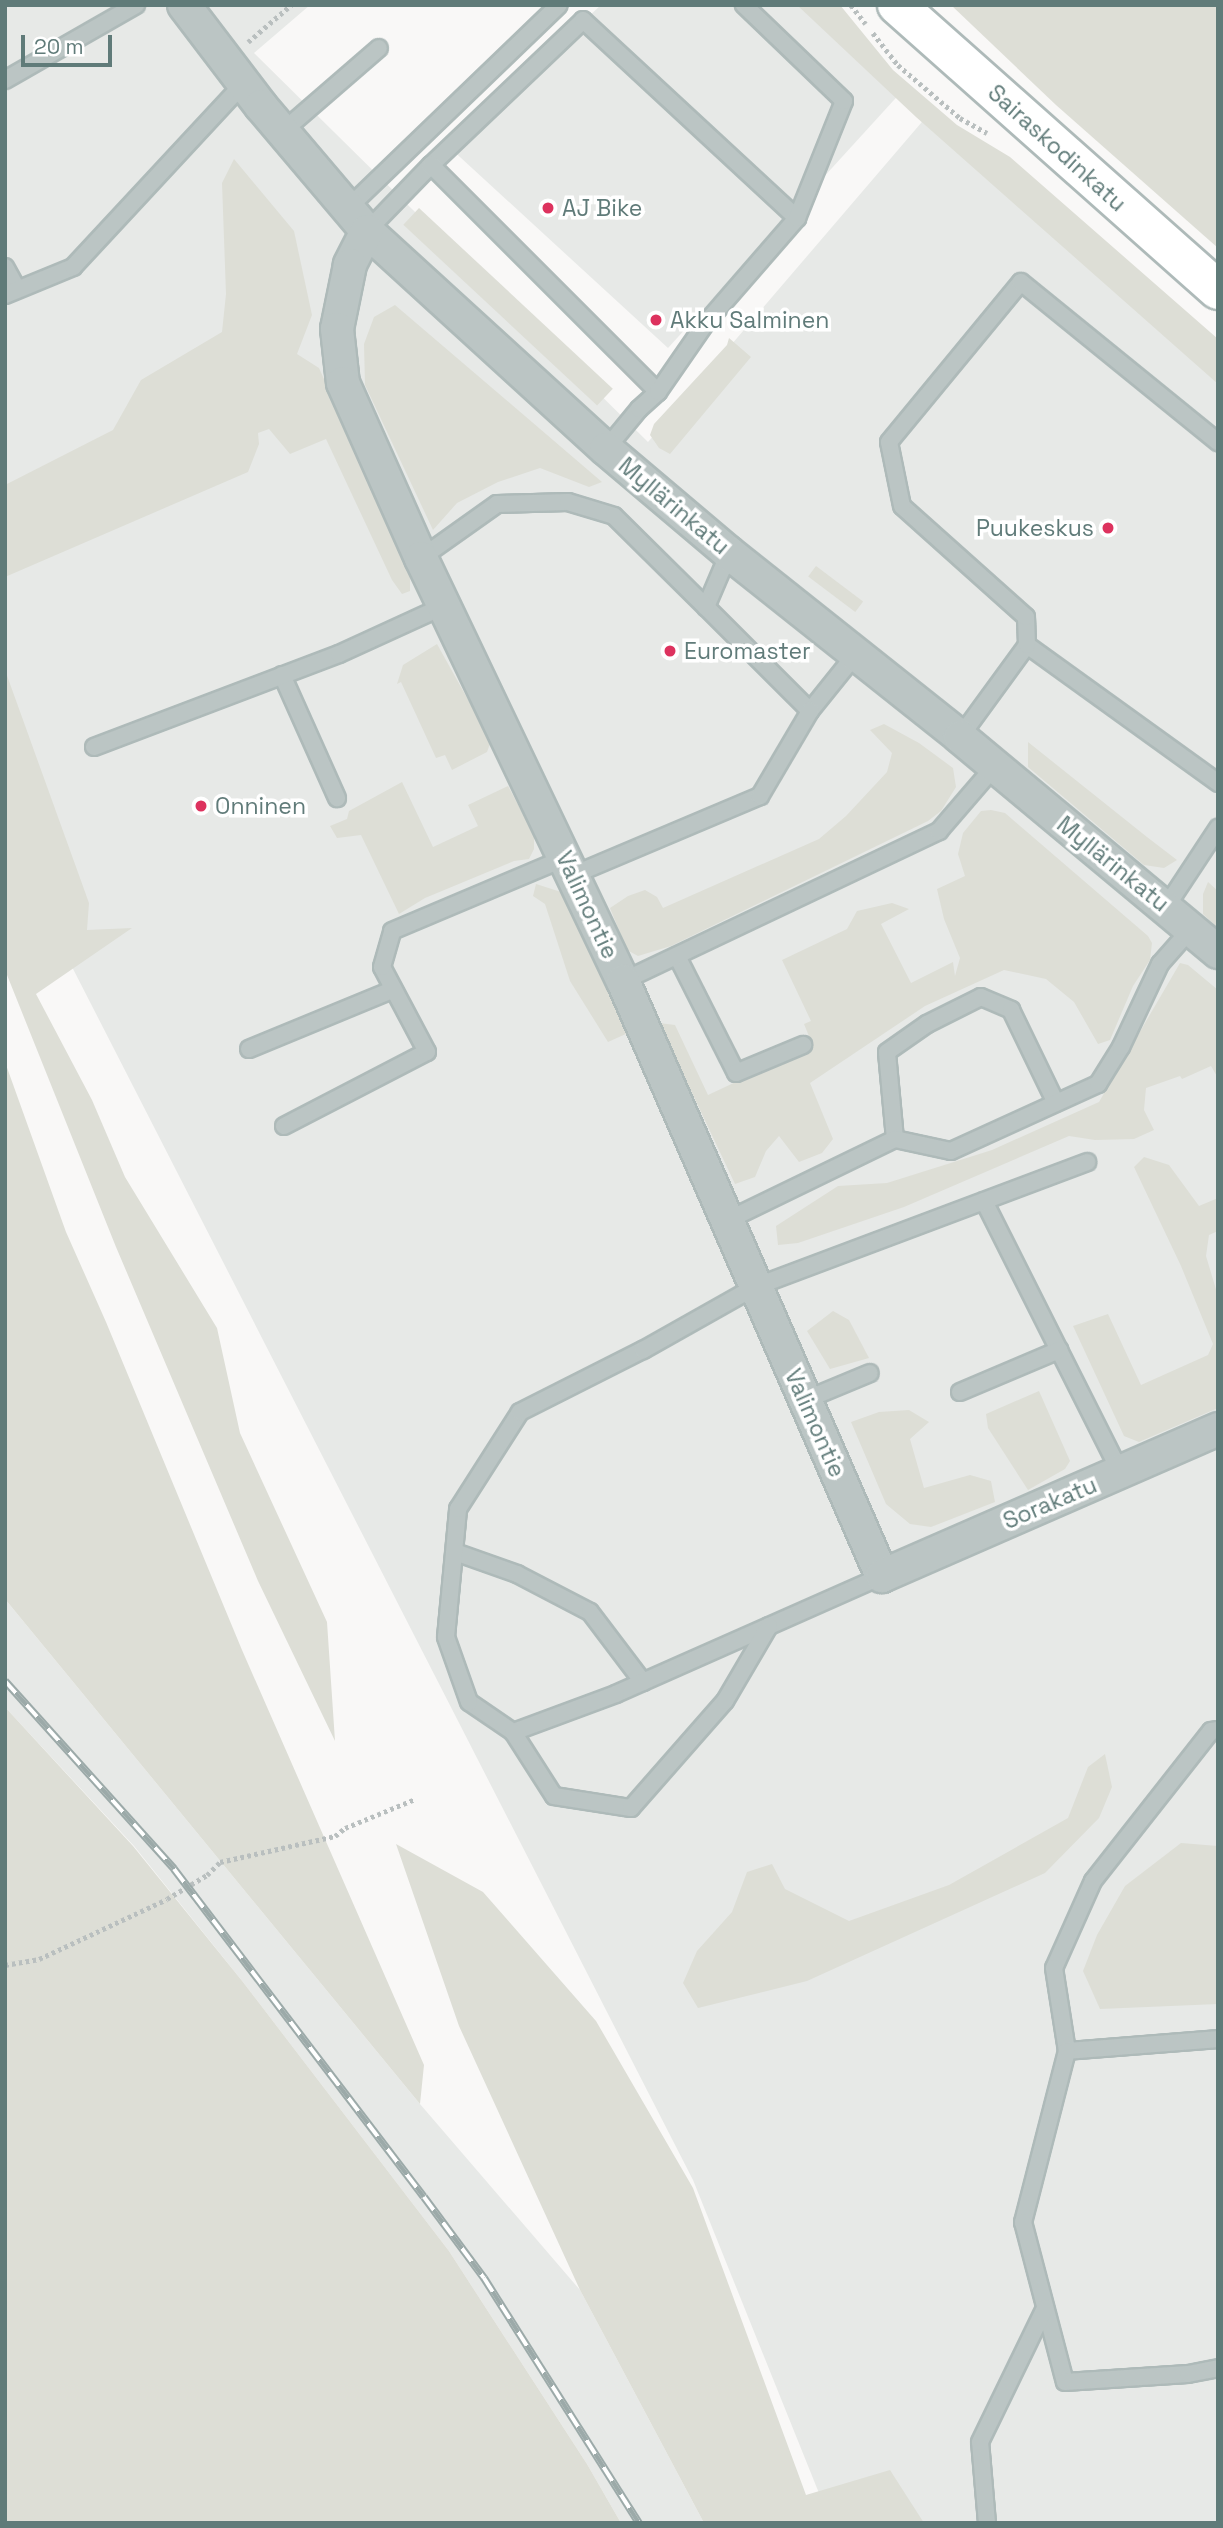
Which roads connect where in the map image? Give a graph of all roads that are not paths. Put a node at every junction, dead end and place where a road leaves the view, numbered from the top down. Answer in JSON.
{"nodes":[{"id":1,"x":136,"y":5,"type":"edge"},
{"id":2,"x":184,"y":5,"type":"edge"},
{"id":3,"x":559,"y":5,"type":"edge"},
{"id":4,"x":744,"y":5,"type":"edge"},
{"id":5,"x":897,"y":5,"type":"edge"},
{"id":6,"x":379,"y":48,"type":"dead end"},
{"id":7,"x":235,"y":72,"type":"junction"},
{"id":8,"x":5,"y":80,"type":"edge"},
{"id":9,"x":282,"y":132,"type":"junction"},
{"id":10,"x":431,"y":165,"type":"junction"},
{"id":11,"x":797,"y":218,"type":"junction"},
{"id":12,"x":358,"y":219,"type":"junction"},
{"id":13,"x":5,"y":267,"type":"edge"},
{"id":14,"x":1218,"y":290,"type":"edge"},
{"id":15,"x":11,"y":292,"type":"edge"},
{"id":16,"x":658,"y":391,"type":"junction"},
{"id":17,"x":1218,"y":442,"type":"edge"},
{"id":18,"x":606,"y":449,"type":"junction"},
{"id":19,"x":729,"y":553,"type":"junction"},
{"id":20,"x":421,"y":558,"type":"junction"},
{"id":21,"x":444,"y":606,"type":"junction"},
{"id":22,"x":706,"y":607,"type":"junction"},
{"id":23,"x":1027,"y":645,"type":"junction"},
{"id":24,"x":855,"y":655,"type":"junction"},
{"id":25,"x":282,"y":676,"type":"junction"},
{"id":26,"x":810,"y":711,"type":"junction"},
{"id":27,"x":960,"y":737,"type":"junction"},
{"id":28,"x":94,"y":747,"type":"dead end"},
{"id":29,"x":994,"y":767,"type":"junction"},
{"id":30,"x":1218,"y":783,"type":"edge"},
{"id":31,"x":337,"y":798,"type":"dead end"},
{"id":32,"x":1218,"y":828,"type":"edge"},
{"id":33,"x":569,"y":867,"type":"junction"},
{"id":34,"x":1166,"y":907,"type":"junction"},
{"id":35,"x":1190,"y":930,"type":"junction"},
{"id":36,"x":1218,"y":952,"type":"edge"},
{"id":37,"x":677,"y":956,"type":"junction"},
{"id":38,"x":623,"y":981,"type":"junction"},
{"id":39,"x":392,"y":990,"type":"junction"},
{"id":40,"x":803,"y":1045,"type":"dead end"},
{"id":41,"x":250,"y":1049,"type":"dead end"},
{"id":42,"x":1056,"y":1103,"type":"junction"},
{"id":43,"x":284,"y":1126,"type":"dead end"},
{"id":44,"x":895,"y":1139,"type":"junction"},
{"id":45,"x":1087,"y":1162,"type":"dead end"},
{"id":46,"x":984,"y":1200,"type":"junction"},
{"id":47,"x":726,"y":1221,"type":"junction"},
{"id":48,"x":755,"y":1287,"type":"junction"},
{"id":49,"x":1059,"y":1350,"type":"junction"},
{"id":50,"x":870,"y":1373,"type":"dead end"},
{"id":51,"x":960,"y":1392,"type":"dead end"},
{"id":52,"x":805,"y":1400,"type":"junction"},
{"id":53,"x":1218,"y":1429,"type":"edge"},
{"id":54,"x":1121,"y":1473,"type":"junction"},
{"id":55,"x":454,"y":1552,"type":"junction"},
{"id":56,"x":883,"y":1576,"type":"junction"},
{"id":57,"x":769,"y":1626,"type":"junction"},
{"id":58,"x":643,"y":1682,"type":"junction"},
{"id":59,"x":1218,"y":1730,"type":"edge"},
{"id":60,"x":513,"y":1732,"type":"junction"},
{"id":61,"x":1218,"y":2039,"type":"edge"},
{"id":62,"x":1067,"y":2051,"type":"junction"},
{"id":63,"x":1045,"y":2308,"type":"junction"},
{"id":64,"x":1218,"y":2368,"type":"edge"},
{"id":65,"x":987,"y":2523,"type":"edge"}],
"edges":[{"from":1,"to":8,"type":"lane"},
{"from":2,"to":7,"type":"street","name":"Myllärinkatu"},
{"from":3,"to":12,"type":"lane"},
{"from":4,"to":11,"type":"lane"},
{"from":5,"to":14,"type":"main road","name":"Sairaskodinkatu"},
{"from":6,"to":9,"type":"lane"},
{"from":7,"to":9,"type":"street","name":"Myllärinkatu"},
{"from":7,"to":15,"type":"lane"},
{"from":9,"to":12,"type":"street","name":"Myllärinkatu"},
{"from":10,"to":11,"type":"lane"},
{"from":10,"to":12,"type":"lane"},
{"from":10,"to":16,"type":"lane"},
{"from":11,"to":16,"type":"lane"},
{"from":12,"to":18,"type":"street","name":"Myllärinkatu"},
{"from":12,"to":20,"type":"street","name":"Valimontie"},
{"from":13,"to":15,"type":"lane"},
{"from":16,"to":18,"type":"lane"},
{"from":17,"to":23,"type":"lane"},
{"from":18,"to":19,"type":"street","name":"Myllärinkatu"},
{"from":19,"to":22,"type":"lane"},
{"from":19,"to":24,"type":"street","name":"Myllärinkatu"},
{"from":20,"to":21,"type":"street","name":"Valimontie"},
{"from":20,"to":22,"type":"lane"},
{"from":21,"to":25,"type":"lane"},
{"from":21,"to":33,"type":"street","name":"Valimontie"},
{"from":22,"to":26,"type":"lane"},
{"from":23,"to":27,"type":"lane"},
{"from":23,"to":30,"type":"lane"},
{"from":24,"to":26,"type":"lane"},
{"from":24,"to":27,"type":"street","name":"Myllärinkatu"},
{"from":25,"to":28,"type":"lane"},
{"from":25,"to":31,"type":"lane"},
{"from":26,"to":33,"type":"lane"},
{"from":27,"to":29,"type":"street","name":"Myllärinkatu"},
{"from":29,"to":34,"type":"street","name":"Myllärinkatu"},
{"from":29,"to":37,"type":"lane"},
{"from":32,"to":34,"type":"lane"},
{"from":33,"to":38,"type":"street","name":"Valimontie"},
{"from":33,"to":39,"type":"lane"},
{"from":34,"to":35,"type":"street","name":"Myllärinkatu"},
{"from":35,"to":36,"type":"street","name":"Myllärinkatu"},
{"from":35,"to":42,"type":"lane"},
{"from":37,"to":38,"type":"lane"},
{"from":37,"to":40,"type":"lane"},
{"from":38,"to":47,"type":"street","name":"Valimontie"},
{"from":39,"to":41,"type":"lane"},
{"from":39,"to":43,"type":"lane"},
{"from":42,"to":44,"type":"lane"},
{"from":42,"to":44,"type":"lane"},
{"from":44,"to":47,"type":"lane"},
{"from":45,"to":46,"type":"lane"},
{"from":46,"to":48,"type":"lane"},
{"from":46,"to":49,"type":"lane"},
{"from":47,"to":48,"type":"street","name":"Valimontie"},
{"from":48,"to":52,"type":"street","name":"Valimontie"},
{"from":48,"to":55,"type":"lane"},
{"from":49,"to":51,"type":"lane"},
{"from":49,"to":54,"type":"lane"},
{"from":50,"to":52,"type":"lane"},
{"from":52,"to":56,"type":"street","name":"Valimontie"},
{"from":53,"to":54,"type":"street","name":"Sorakatu"},
{"from":54,"to":56,"type":"street","name":"Sorakatu"},
{"from":55,"to":58,"type":"lane"},
{"from":55,"to":60,"type":"lane"},
{"from":56,"to":57,"type":"lane"},
{"from":57,"to":58,"type":"lane"},
{"from":57,"to":60,"type":"lane"},
{"from":58,"to":60,"type":"lane"},
{"from":59,"to":62,"type":"lane"},
{"from":61,"to":62,"type":"lane"},
{"from":62,"to":63,"type":"lane"},
{"from":63,"to":64,"type":"lane"},
{"from":63,"to":65,"type":"lane"}]}
